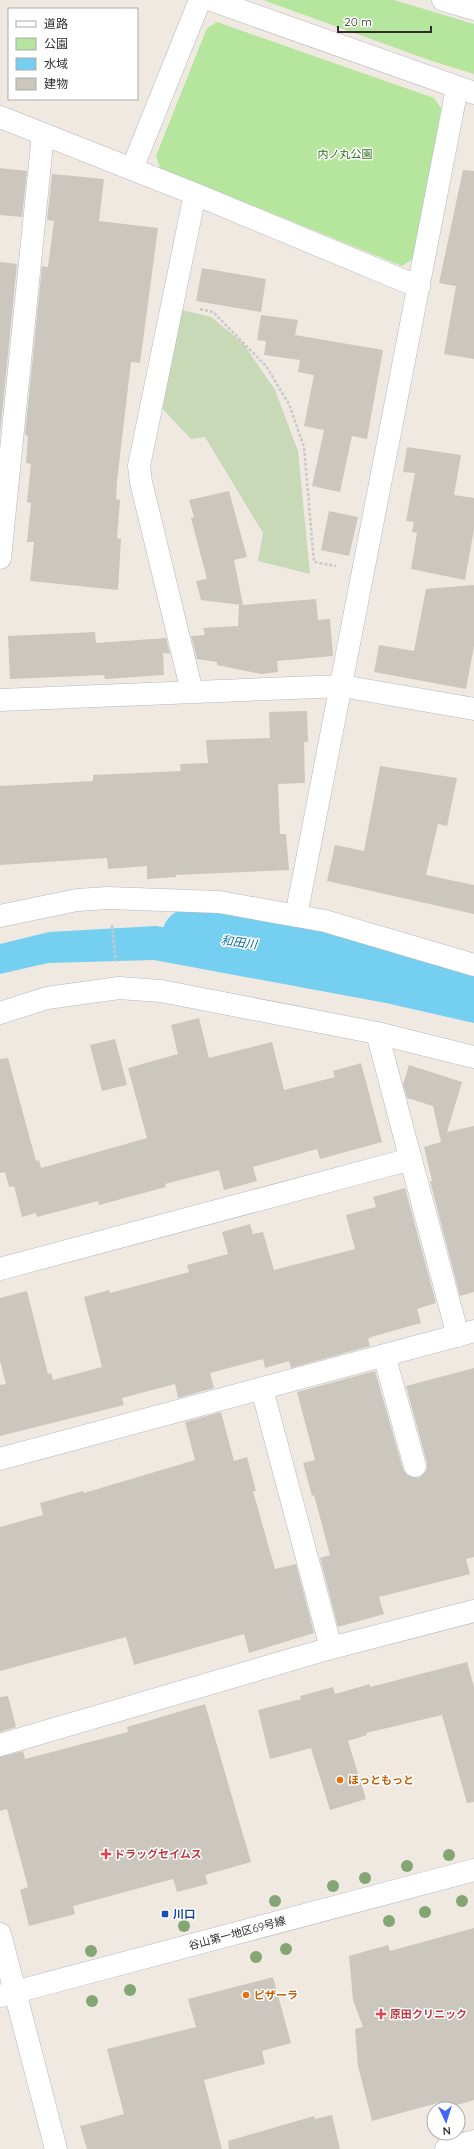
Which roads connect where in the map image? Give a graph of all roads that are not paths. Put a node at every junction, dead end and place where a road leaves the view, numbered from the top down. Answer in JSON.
{"nodes":[{"id":1,"x":200,"y":0,"type":"edge"},
{"id":2,"x":211,"y":0,"type":"edge"},
{"id":3,"x":443,"y":0,"type":"edge"},
{"id":4,"x":474,"y":9,"type":"edge"},
{"id":5,"x":466,"y":91,"type":"edge"},
{"id":6,"x":0,"y":117,"type":"edge"},
{"id":7,"x":43,"y":134,"type":"junction"},
{"id":8,"x":132,"y":169,"type":"junction"},
{"id":9,"x":195,"y":194,"type":"junction"},
{"id":10,"x":419,"y":287,"type":"junction"},
{"id":11,"x":0,"y":558,"type":"edge"},
{"id":12,"x":342,"y":686,"type":"junction"},
{"id":13,"x":192,"y":692,"type":"junction"},
{"id":14,"x":0,"y":700,"type":"edge"},
{"id":15,"x":474,"y":709,"type":"edge"},
{"id":16,"x":0,"y":916,"type":"edge"},
{"id":17,"x":296,"y":916,"type":"junction"},
{"id":18,"x":474,"y":965,"type":"edge"},
{"id":19,"x":0,"y":1012,"type":"edge"},
{"id":20,"x":377,"y":1033,"type":"junction"},
{"id":21,"x":474,"y":1057,"type":"edge"},
{"id":22,"x":411,"y":1159,"type":"junction"},
{"id":23,"x":0,"y":1269,"type":"edge"},
{"id":24,"x":466,"y":1334,"type":"edge"},
{"id":25,"x":384,"y":1355,"type":"junction"},
{"id":26,"x":262,"y":1389,"type":"junction"},
{"id":27,"x":0,"y":1459,"type":"edge"},
{"id":28,"x":415,"y":1466,"type":"dead end"},
{"id":29,"x":474,"y":1611,"type":"edge"},
{"id":30,"x":331,"y":1648,"type":"junction"},
{"id":31,"x":0,"y":1745,"type":"edge"},
{"id":32,"x":474,"y":1870,"type":"edge"},
{"id":33,"x":0,"y":1934,"type":"edge"},
{"id":34,"x":8,"y":1994,"type":"edge"},
{"id":35,"x":474,"y":2141,"type":"edge"},
{"id":36,"x":56,"y":2149,"type":"edge"},
{"id":37,"x":446,"y":2149,"type":"edge"}],
"edges":[{"from":1,"to":8,"type":"street"},
{"from":2,"to":5,"type":"street"},
{"from":3,"to":4,"type":"street"},
{"from":5,"to":10,"type":"street"},
{"from":6,"to":7,"type":"street"},
{"from":7,"to":8,"type":"street"},
{"from":7,"to":11,"type":"street"},
{"from":8,"to":9,"type":"street"},
{"from":9,"to":10,"type":"street"},
{"from":9,"to":13,"type":"street"},
{"from":10,"to":12,"type":"street"},
{"from":12,"to":13,"type":"street"},
{"from":12,"to":15,"type":"street"},
{"from":12,"to":17,"type":"street"},
{"from":13,"to":14,"type":"street"},
{"from":16,"to":17,"type":"street"},
{"from":17,"to":18,"type":"street"},
{"from":19,"to":20,"type":"street"},
{"from":20,"to":21,"type":"street"},
{"from":20,"to":22,"type":"street"},
{"from":22,"to":23,"type":"street"},
{"from":22,"to":24,"type":"street"},
{"from":24,"to":25,"type":"street"},
{"from":25,"to":26,"type":"street"},
{"from":25,"to":28,"type":"street"},
{"from":26,"to":27,"type":"street"},
{"from":26,"to":30,"type":"street"},
{"from":29,"to":30,"type":"street"},
{"from":30,"to":31,"type":"street"},
{"from":32,"to":34,"type":"street","name":"谷山第一地区69号線"},
{"from":33,"to":34,"type":"street"},
{"from":34,"to":36,"type":"street"},
{"from":35,"to":37,"type":"street"}]}
